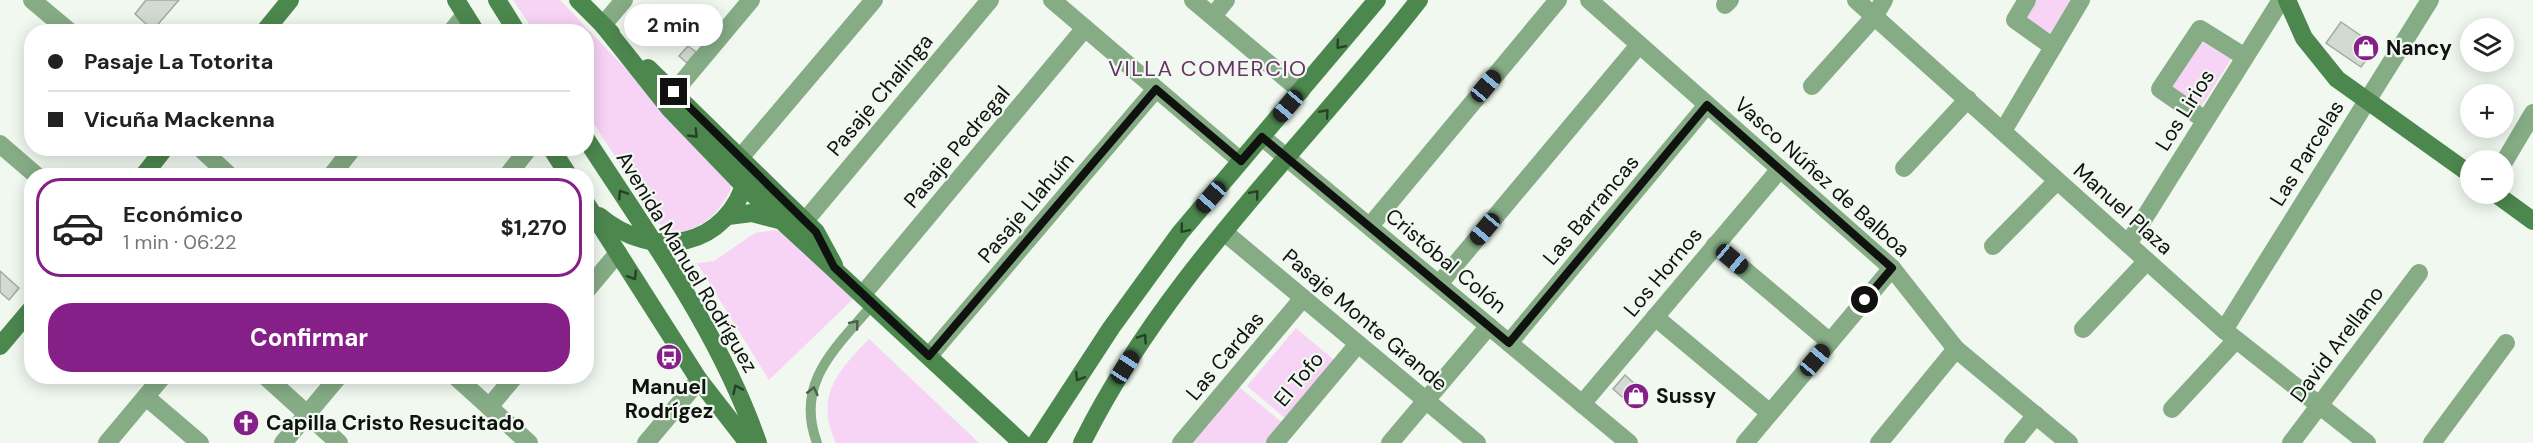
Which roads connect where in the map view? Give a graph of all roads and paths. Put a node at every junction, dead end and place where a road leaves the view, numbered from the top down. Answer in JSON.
{"nodes":[{"id":1,"x":32,"y":0,"type":"edge"},
{"id":2,"x":290,"y":0,"type":"edge"},
{"id":3,"x":497,"y":0,"type":"edge"},
{"id":4,"x":578,"y":0,"type":"edge"},
{"id":5,"x":624,"y":0,"type":"edge"},
{"id":6,"x":751,"y":0,"type":"edge"},
{"id":7,"x":874,"y":0,"type":"edge"},
{"id":8,"x":990,"y":0,"type":"edge"},
{"id":9,"x":1194,"y":0,"type":"edge"},
{"id":10,"x":1226,"y":0,"type":"edge"},
{"id":11,"x":1377,"y":0,"type":"edge"},
{"id":12,"x":1419,"y":0,"type":"edge"},
{"id":13,"x":1558,"y":0,"type":"edge"},
{"id":14,"x":1589,"y":0,"type":"edge"},
{"id":15,"x":1856,"y":0,"type":"edge"},
{"id":16,"x":1884,"y":0,"type":"edge"},
{"id":17,"x":2027,"y":0,"type":"edge"},
{"id":18,"x":2080,"y":0,"type":"edge"},
{"id":19,"x":2280,"y":0,"type":"edge"},
{"id":20,"x":2287,"y":0,"type":"edge"},
{"id":21,"x":2430,"y":0,"type":"edge"},
{"id":22,"x":1058,"y":2,"type":"edge"},
{"id":23,"x":54,"y":7,"type":"edge"},
{"id":24,"x":460,"y":8,"type":"edge"},
{"id":25,"x":1212,"y":16,"type":"junction"},
{"id":26,"x":1874,"y":17,"type":"junction"},
{"id":27,"x":65,"y":24,"type":"edge"},
{"id":28,"x":270,"y":24,"type":"edge"},
{"id":29,"x":454,"y":24,"type":"edge"},
{"id":30,"x":471,"y":24,"type":"edge"},
{"id":31,"x":512,"y":24,"type":"edge"},
{"id":32,"x":603,"y":25,"type":"junction"},
{"id":33,"x":1085,"y":28,"type":"junction"},
{"id":34,"x":1639,"y":45,"type":"junction"},
{"id":35,"x":2053,"y":47,"type":"junction"},
{"id":36,"x":2245,"y":57,"type":"junction"},
{"id":37,"x":1812,"y":86,"type":"dead end"},
{"id":38,"x":1156,"y":89,"type":"junction"},
{"id":39,"x":1301,"y":91,"type":"junction"},
{"id":40,"x":674,"y":92,"type":"junction"},
{"id":41,"x":1968,"y":99,"type":"junction"},
{"id":42,"x":2366,"y":100,"type":"junction"},
{"id":43,"x":1707,"y":105,"type":"junction"},
{"id":44,"x":2533,"y":113,"type":"edge"},
{"id":45,"x":2205,"y":120,"type":"junction"},
{"id":46,"x":2003,"y":131,"type":"junction"},
{"id":47,"x":1262,"y":137,"type":"junction"},
{"id":48,"x":0,"y":144,"type":"edge"},
{"id":49,"x":2511,"y":150,"type":"edge"},
{"id":50,"x":594,"y":151,"type":"edge"},
{"id":51,"x":158,"y":156,"type":"edge"},
{"id":52,"x":209,"y":156,"type":"edge"},
{"id":53,"x":346,"y":156,"type":"edge"},
{"id":54,"x":523,"y":156,"type":"edge"},
{"id":55,"x":1287,"y":157,"type":"junction"},
{"id":56,"x":1241,"y":161,"type":"junction"},
{"id":57,"x":744,"y":162,"type":"junction"},
{"id":58,"x":2460,"y":167,"type":"edge"},
{"id":59,"x":28,"y":168,"type":"edge"},
{"id":60,"x":149,"y":168,"type":"edge"},
{"id":61,"x":221,"y":168,"type":"edge"},
{"id":62,"x":337,"y":168,"type":"edge"},
{"id":63,"x":513,"y":168,"type":"edge"},
{"id":64,"x":1904,"y":168,"type":"dead end"},
{"id":65,"x":1780,"y":169,"type":"junction"},
{"id":66,"x":2057,"y":181,"type":"junction"},
{"id":67,"x":744,"y":186,"type":"junction"},
{"id":68,"x":2510,"y":204,"type":"edge"},
{"id":69,"x":594,"y":211,"type":"edge"},
{"id":70,"x":594,"y":215,"type":"edge"},
{"id":71,"x":728,"y":216,"type":"junction"},
{"id":72,"x":779,"y":220,"type":"junction"},
{"id":73,"x":805,"y":220,"type":"junction"},
{"id":74,"x":2533,"y":221,"type":"edge"},
{"id":75,"x":1370,"y":226,"type":"junction"},
{"id":76,"x":1224,"y":232,"type":"junction"},
{"id":77,"x":654,"y":243,"type":"junction"},
{"id":78,"x":2127,"y":244,"type":"junction"},
{"id":79,"x":1715,"y":245,"type":"junction"},
{"id":80,"x":1993,"y":246,"type":"dead end"},
{"id":81,"x":618,"y":253,"type":"junction"},
{"id":82,"x":2147,"y":261,"type":"junction"},
{"id":83,"x":834,"y":267,"type":"junction"},
{"id":84,"x":1892,"y":268,"type":"junction"},
{"id":85,"x":2419,"y":273,"type":"dead end"},
{"id":86,"x":594,"y":282,"type":"edge"},
{"id":87,"x":1439,"y":284,"type":"junction"},
{"id":88,"x":1303,"y":298,"type":"junction"},
{"id":89,"x":868,"y":299,"type":"junction"},
{"id":90,"x":1655,"y":317,"type":"junction"},
{"id":91,"x":24,"y":318,"type":"edge"},
{"id":92,"x":1489,"y":326,"type":"junction"},
{"id":93,"x":2083,"y":328,"type":"dead end"},
{"id":94,"x":2230,"y":335,"type":"junction"},
{"id":95,"x":1830,"y":342,"type":"junction"},
{"id":96,"x":1509,"y":343,"type":"junction"},
{"id":97,"x":2506,"y":343,"type":"dead end"},
{"id":98,"x":1358,"y":344,"type":"junction"},
{"id":99,"x":0,"y":346,"type":"edge"},
{"id":100,"x":1956,"y":349,"type":"junction"},
{"id":101,"x":929,"y":356,"type":"junction"},
{"id":102,"x":699,"y":380,"type":"junction"},
{"id":103,"x":157,"y":384,"type":"edge"},
{"id":104,"x":274,"y":384,"type":"edge"},
{"id":105,"x":332,"y":384,"type":"edge"},
{"id":106,"x":464,"y":384,"type":"edge"},
{"id":107,"x":508,"y":384,"type":"edge"},
{"id":108,"x":146,"y":397,"type":"junction"},
{"id":109,"x":1426,"y":401,"type":"junction"},
{"id":110,"x":1582,"y":404,"type":"junction"},
{"id":111,"x":2319,"y":406,"type":"junction"},
{"id":112,"x":489,"y":407,"type":"junction"},
{"id":113,"x":2172,"y":410,"type":"dead end"},
{"id":114,"x":1770,"y":413,"type":"junction"},
{"id":115,"x":307,"y":414,"type":"junction"},
{"id":116,"x":2036,"y":415,"type":"junction"},
{"id":117,"x":107,"y":443,"type":"edge"},
{"id":118,"x":200,"y":443,"type":"edge"},
{"id":119,"x":283,"y":443,"type":"edge"},
{"id":120,"x":339,"y":443,"type":"edge"},
{"id":121,"x":529,"y":443,"type":"edge"},
{"id":122,"x":646,"y":443,"type":"edge"},
{"id":123,"x":748,"y":443,"type":"edge"},
{"id":124,"x":758,"y":443,"type":"edge"},
{"id":125,"x":817,"y":443,"type":"edge"},
{"id":126,"x":1022,"y":443,"type":"edge"},
{"id":127,"x":1036,"y":443,"type":"edge"},
{"id":128,"x":1082,"y":443,"type":"edge"},
{"id":129,"x":1180,"y":443,"type":"edge"},
{"id":130,"x":1275,"y":443,"type":"edge"},
{"id":131,"x":1390,"y":443,"type":"edge"},
{"id":132,"x":1477,"y":443,"type":"edge"},
{"id":133,"x":1629,"y":443,"type":"edge"},
{"id":134,"x":1745,"y":443,"type":"edge"},
{"id":135,"x":1879,"y":443,"type":"edge"},
{"id":136,"x":2013,"y":443,"type":"edge"},
{"id":137,"x":2069,"y":443,"type":"edge"},
{"id":138,"x":2291,"y":443,"type":"edge"},
{"id":139,"x":2367,"y":443,"type":"edge"},
{"id":140,"x":2432,"y":443,"type":"edge"}],
"edges":[{"from":1,"to":23,"type":"street"},
{"from":2,"to":28,"type":"main road"},
{"from":3,"to":31,"type":"main road"},
{"from":4,"to":32,"type":"main road"},
{"from":5,"to":32,"type":"street"},
{"from":6,"to":40,"type":"street"},
{"from":7,"to":57,"type":"street"},
{"from":8,"to":73,"type":"street","name":"Pasaje Chalinga"},
{"from":9,"to":25,"type":"street"},
{"from":10,"to":25,"type":"street"},
{"from":11,"to":39,"type":"main road","one_way":true},
{"from":55,"to":12,"type":"main road","one_way":true},
{"from":13,"to":75,"type":"street"},
{"from":14,"to":34,"type":"street","name":"Vasco Núñez de Balboa"},
{"from":15,"to":26,"type":"street","name":"Manuel Plaza"},
{"from":16,"to":26,"type":"street"},
{"from":17,"to":35,"type":"street"},
{"from":18,"to":35,"type":"street"},
{"from":19,"to":36,"type":"street","name":"Los Lirios"},
{"from":20,"to":42,"type":"main road"},
{"from":21,"to":42,"type":"street","name":"Las Parcelas"},
{"from":22,"to":33,"type":"street"},
{"from":23,"to":27,"type":"street"},
{"from":24,"to":29,"type":"street"},
{"from":24,"to":30,"type":"main road"},
{"from":25,"to":39,"type":"street"},
{"from":26,"to":37,"type":"street"},
{"from":26,"to":41,"type":"street","name":"Manuel Plaza"},
{"from":32,"to":40,"type":"main road"},
{"from":32,"to":67,"type":"main road","one_way":true},
{"from":33,"to":38,"type":"street"},
{"from":33,"to":89,"type":"street","name":"Pasaje Pedregal"},
{"from":34,"to":43,"type":"street","name":"Vasco Núñez de Balboa"},
{"from":34,"to":87,"type":"street"},
{"from":35,"to":46,"type":"street"},
{"from":36,"to":45,"type":"street","name":"Los Lirios"},
{"from":36,"to":45,"type":"street"},
{"from":38,"to":56,"type":"street"},
{"from":38,"to":101,"type":"street","name":"Pasaje Llahuín"},
{"from":39,"to":47,"type":"main road"},
{"from":40,"to":57,"type":"main road"},
{"from":41,"to":46,"type":"street","name":"Manuel Plaza"},
{"from":41,"to":64,"type":"street"},
{"from":42,"to":58,"type":"main road"},
{"from":42,"to":94,"type":"street","name":"Las Parcelas"},
{"from":43,"to":65,"type":"street","name":"Vasco Núñez de Balboa"},
{"from":43,"to":96,"type":"street","name":"Las Barrancas"},
{"from":44,"to":49,"type":"street"},
{"from":45,"to":78,"type":"street","name":"Los Lirios"},
{"from":46,"to":66,"type":"street","name":"Manuel Plaza"},
{"from":47,"to":55,"type":"street","name":"Cristóbal Colón"},
{"from":47,"to":56,"type":"main road"},
{"from":48,"to":59,"type":"street"},
{"from":77,"to":50,"type":"main road","name":"Avenida Manuel Rodríguez","one_way":true},
{"from":51,"to":60,"type":"main road"},
{"from":52,"to":61,"type":"street"},
{"from":53,"to":62,"type":"street"},
{"from":54,"to":63,"type":"street"},
{"from":55,"to":75,"type":"street","name":"Cristóbal Colón"},
{"from":76,"to":55,"type":"main road","one_way":true},
{"from":56,"to":127,"type":"main road","one_way":true},
{"from":57,"to":67,"type":"main road"},
{"from":57,"to":73,"type":"main road"},
{"from":65,"to":79,"type":"street","name":"Los Hornos"},
{"from":65,"to":84,"type":"street","name":"Vasco Núñez de Balboa"},
{"from":66,"to":78,"type":"street","name":"Manuel Plaza"},
{"from":66,"to":80,"type":"street"},
{"from":67,"to":71,"type":"main road"},
{"from":67,"to":72,"type":"main road"},
{"from":68,"to":74,"type":"main road"},
{"from":69,"to":77,"type":"main road"},
{"from":70,"to":81,"type":"main road"},
{"from":71,"to":72,"type":"main road"},
{"from":71,"to":77,"type":"main road"},
{"from":72,"to":83,"type":"main road"},
{"from":73,"to":83,"type":"main road"},
{"from":75,"to":87,"type":"street","name":"Cristóbal Colón"},
{"from":76,"to":88,"type":"street","name":"Pasaje Monte Grande"},
{"from":128,"to":76,"type":"main road","one_way":true},
{"from":124,"to":77,"type":"main road","name":"Avenida Manuel Rodríguez","one_way":true},
{"from":78,"to":82,"type":"street","name":"Manuel Plaza"},
{"from":79,"to":90,"type":"street","name":"Los Hornos"},
{"from":79,"to":95,"type":"street"},
{"from":81,"to":86,"type":"street"},
{"from":81,"to":102,"type":"main road","one_way":true},
{"from":82,"to":93,"type":"street"},
{"from":82,"to":94,"type":"street","name":"Manuel Plaza"},
{"from":83,"to":89,"type":"main road"},
{"from":84,"to":95,"type":"street"},
{"from":84,"to":100,"type":"street","name":"Vasco Núñez de Balboa"},
{"from":85,"to":111,"type":"street","name":"David Arellano"},
{"from":87,"to":92,"type":"street","name":"Cristóbal Colón"},
{"from":88,"to":98,"type":"street","name":"Pasaje Monte Grande"},
{"from":88,"to":129,"type":"street","name":"Las Cardas"},
{"from":89,"to":101,"type":"main road"},
{"from":125,"to":89,"type":"lane","one_way":true},
{"from":90,"to":110,"type":"street","name":"Los Hornos"},
{"from":90,"to":114,"type":"street"},
{"from":91,"to":99,"type":"main road"},
{"from":92,"to":96,"type":"street","name":"Cristóbal Colón"},
{"from":92,"to":109,"type":"street"},
{"from":94,"to":111,"type":"street","name":"Manuel Plaza"},
{"from":94,"to":113,"type":"street","name":"Las Parcelas"},
{"from":95,"to":114,"type":"street"},
{"from":96,"to":110,"type":"street","name":"Cristóbal Colón"},
{"from":97,"to":140,"type":"street"},
{"from":98,"to":109,"type":"street","name":"Pasaje Monte Grande"},
{"from":98,"to":130,"type":"street","name":"El Tofo"},
{"from":100,"to":116,"type":"street","name":"Vasco Núñez de Balboa"},
{"from":100,"to":135,"type":"street"},
{"from":101,"to":126,"type":"main road"},
{"from":102,"to":122,"type":"street"},
{"from":102,"to":123,"type":"main road"},
{"from":103,"to":108,"type":"street"},
{"from":104,"to":115,"type":"street"},
{"from":105,"to":115,"type":"street"},
{"from":106,"to":112,"type":"street"},
{"from":107,"to":112,"type":"street"},
{"from":108,"to":117,"type":"street"},
{"from":108,"to":118,"type":"street"},
{"from":109,"to":131,"type":"street"},
{"from":109,"to":132,"type":"street","name":"Pasaje Monte Grande"},
{"from":110,"to":133,"type":"street","name":"Cristóbal Colón"},
{"from":111,"to":138,"type":"street","name":"David Arellano"},
{"from":111,"to":139,"type":"street","name":"Manuel Plaza"},
{"from":112,"to":121,"type":"street"},
{"from":114,"to":134,"type":"street"},
{"from":115,"to":119,"type":"street"},
{"from":115,"to":120,"type":"street"},
{"from":116,"to":136,"type":"street"},
{"from":116,"to":137,"type":"street","name":"Vasco Núñez de Balboa"}]}
